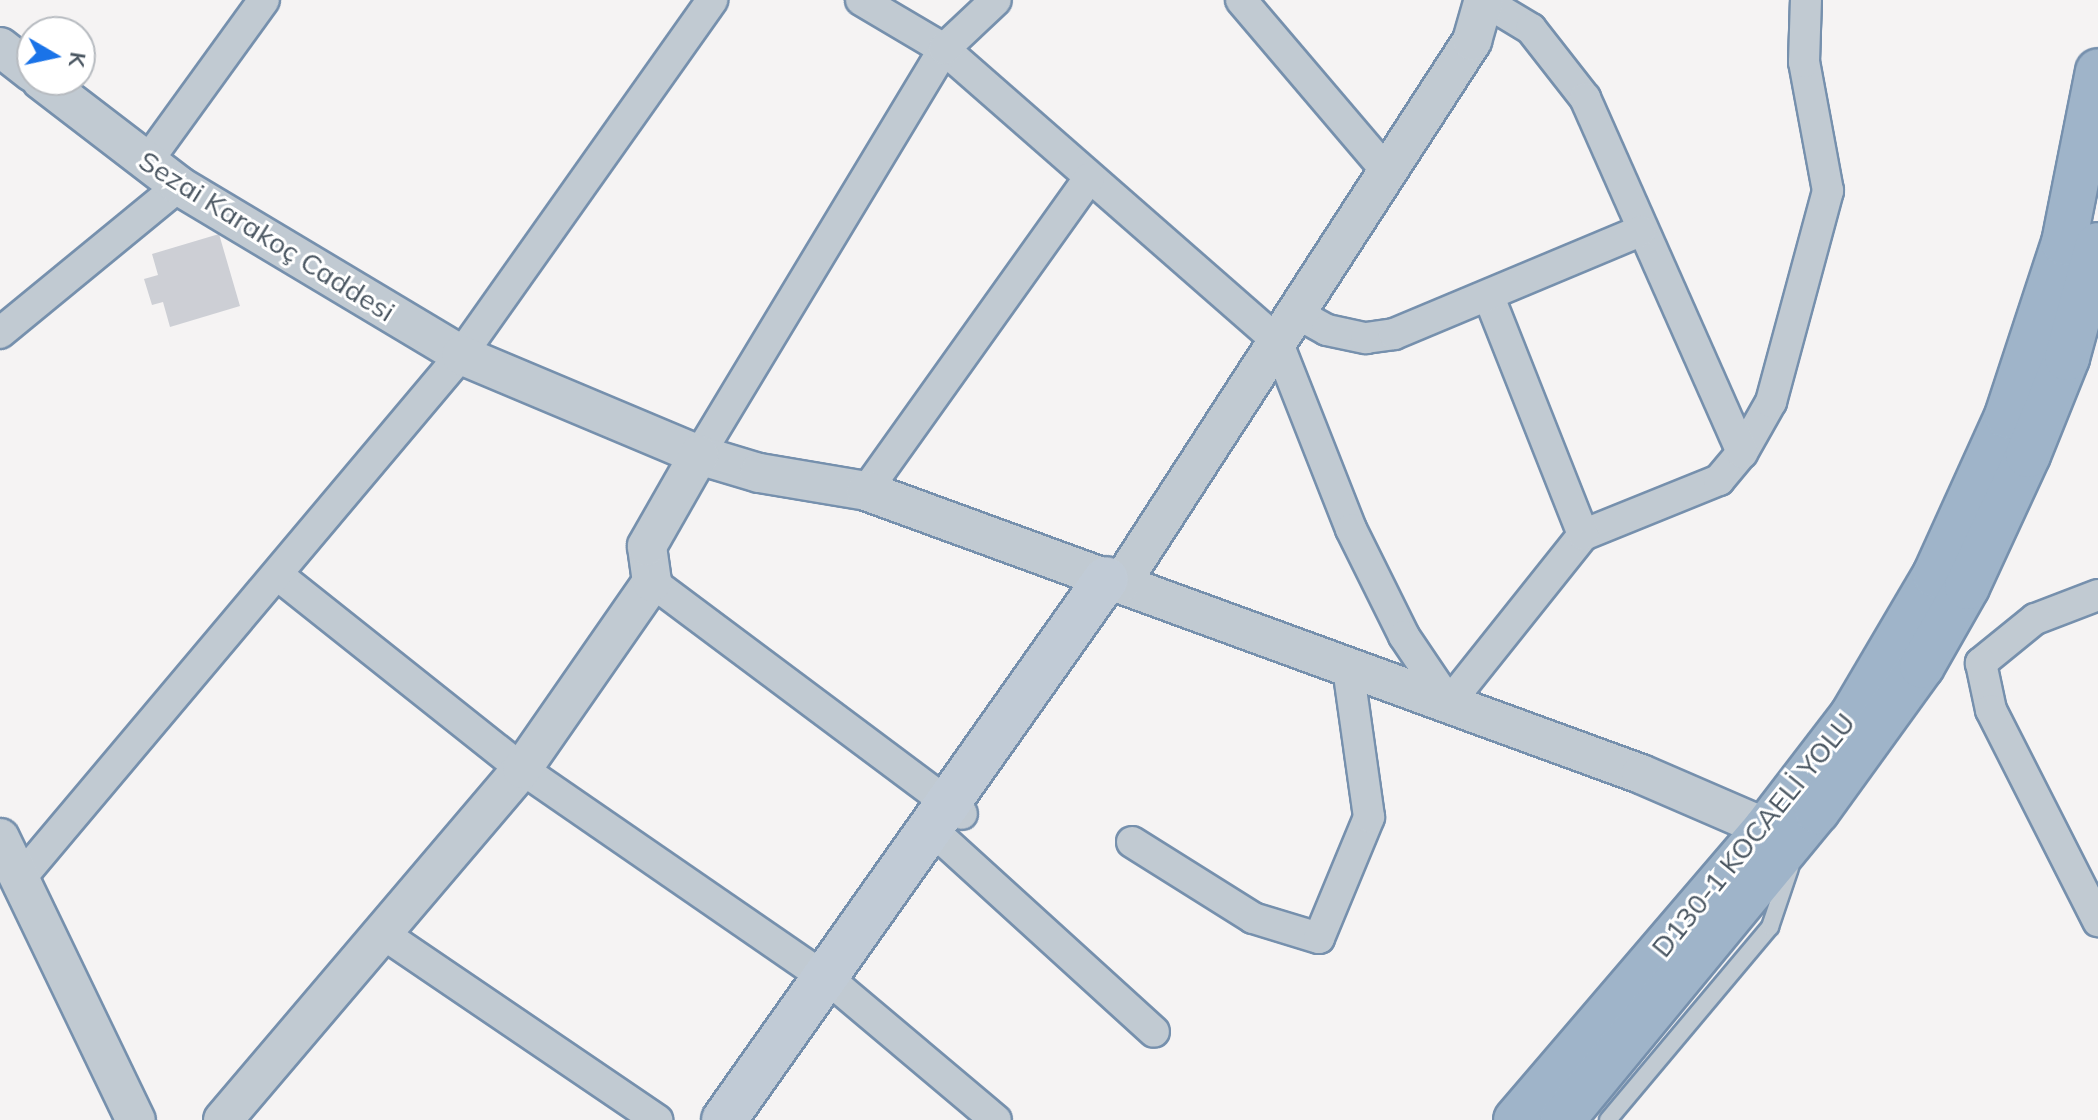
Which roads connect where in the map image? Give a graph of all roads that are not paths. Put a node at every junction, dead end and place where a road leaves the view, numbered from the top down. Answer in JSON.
{"nodes":[{"id":1,"x":264,"y":0,"type":"edge"},
{"id":2,"x":712,"y":0,"type":"edge"},
{"id":3,"x":861,"y":0,"type":"edge"},
{"id":4,"x":996,"y":0,"type":"edge"},
{"id":5,"x":1241,"y":0,"type":"edge"},
{"id":6,"x":1806,"y":0,"type":"edge"},
{"id":7,"x":1476,"y":1,"type":"edge"},
{"id":8,"x":0,"y":47,"type":"edge"},
{"id":9,"x":944,"y":49,"type":"junction"},
{"id":10,"x":16,"y":60,"type":"edge"},
{"id":11,"x":2098,"y":71,"type":"edge"},
{"id":12,"x":61,"y":96,"type":"edge"},
{"id":13,"x":146,"y":163,"type":"junction"},
{"id":14,"x":1383,"y":166,"type":"junction"},
{"id":15,"x":1089,"y":178,"type":"junction"},
{"id":16,"x":179,"y":186,"type":"junction"},
{"id":17,"x":1640,"y":231,"type":"junction"},
{"id":18,"x":2098,"y":245,"type":"edge"},
{"id":19,"x":1489,"y":297,"type":"junction"},
{"id":20,"x":1280,"y":328,"type":"junction"},
{"id":21,"x":1,"y":330,"type":"edge"},
{"id":22,"x":461,"y":355,"type":"junction"},
{"id":23,"x":1742,"y":453,"type":"junction"},
{"id":24,"x":699,"y":455,"type":"junction"},
{"id":25,"x":866,"y":491,"type":"junction"},
{"id":26,"x":1583,"y":535,"type":"junction"},
{"id":27,"x":279,"y":576,"type":"junction"},
{"id":28,"x":1114,"y":581,"type":"junction"},
{"id":29,"x":652,"y":582,"type":"junction"},
{"id":30,"x":2098,"y":595,"type":"edge"},
{"id":31,"x":1348,"y":668,"type":"junction"},
{"id":32,"x":1449,"y":703,"type":"junction"},
{"id":33,"x":522,"y":769,"type":"junction"},
{"id":34,"x":945,"y":821,"type":"junction"},
{"id":35,"x":1785,"y":828,"type":"junction"},
{"id":36,"x":0,"y":838,"type":"edge"},
{"id":37,"x":1132,"y":842,"type":"dead end"},
{"id":38,"x":18,"y":881,"type":"junction"},
{"id":39,"x":2098,"y":921,"type":"edge"},
{"id":40,"x":382,"y":933,"type":"junction"},
{"id":41,"x":831,"y":982,"type":"junction"},
{"id":42,"x":1154,"y":1032,"type":"dead end"},
{"id":43,"x":136,"y":1120,"type":"edge"},
{"id":44,"x":223,"y":1120,"type":"edge"},
{"id":45,"x":657,"y":1120,"type":"edge"},
{"id":46,"x":724,"y":1120,"type":"edge"},
{"id":47,"x":746,"y":1120,"type":"edge"},
{"id":48,"x":996,"y":1120,"type":"edge"},
{"id":49,"x":1516,"y":1120,"type":"edge"},
{"id":50,"x":1562,"y":1120,"type":"edge"},
{"id":51,"x":1608,"y":1120,"type":"edge"}],
"edges":[{"from":1,"to":13,"type":"street"},
{"from":2,"to":22,"type":"street"},
{"from":3,"to":9,"type":"street"},
{"from":4,"to":9,"type":"street"},
{"from":5,"to":14,"type":"street"},
{"from":6,"to":23,"type":"street"},
{"from":7,"to":14,"type":"street"},
{"from":7,"to":17,"type":"street"},
{"from":8,"to":10,"type":"street"},
{"from":9,"to":15,"type":"street"},
{"from":9,"to":24,"type":"street"},
{"from":11,"to":35,"type":"highway","name":"D130-1 KOCAELİ YOLU"},
{"from":12,"to":13,"type":"street","name":"Sezai Karakoç Caddesi"},
{"from":13,"to":16,"type":"street","name":"Sezai Karakoç Caddesi"},
{"from":14,"to":20,"type":"street"},
{"from":15,"to":20,"type":"street"},
{"from":15,"to":25,"type":"street"},
{"from":16,"to":21,"type":"street"},
{"from":16,"to":22,"type":"street","name":"Sezai Karakoç Caddesi"},
{"from":17,"to":19,"type":"street"},
{"from":17,"to":23,"type":"street"},
{"from":18,"to":35,"type":"highway"},
{"from":19,"to":20,"type":"street"},
{"from":19,"to":26,"type":"street"},
{"from":20,"to":28,"type":"street"},
{"from":20,"to":32,"type":"street"},
{"from":22,"to":24,"type":"street","name":"Sezai Karakoç Caddesi"},
{"from":22,"to":27,"type":"street"},
{"from":23,"to":26,"type":"street"},
{"from":24,"to":25,"type":"street","name":"Sezai Karakoç Caddesi"},
{"from":24,"to":29,"type":"street"},
{"from":25,"to":28,"type":"street","name":"Sezai Karakoç Caddesi"},
{"from":26,"to":32,"type":"street"},
{"from":27,"to":33,"type":"street"},
{"from":27,"to":38,"type":"street"},
{"from":28,"to":31,"type":"street","name":"Sezai Karakoç Caddesi"},
{"from":28,"to":34,"type":"main road"},
{"from":29,"to":33,"type":"street"},
{"from":29,"to":34,"type":"street"},
{"from":30,"to":39,"type":"street"},
{"from":31,"to":32,"type":"street","name":"Sezai Karakoç Caddesi"},
{"from":31,"to":37,"type":"street"},
{"from":32,"to":35,"type":"street","name":"Sezai Karakoç Caddesi"},
{"from":33,"to":40,"type":"street"},
{"from":33,"to":41,"type":"street"},
{"from":34,"to":41,"type":"main road"},
{"from":34,"to":42,"type":"street"},
{"from":35,"to":49,"type":"highway","name":"D130-1 KOCAELİ YOLU"},
{"from":35,"to":50,"type":"highway"},
{"from":35,"to":51,"type":"lane"},
{"from":36,"to":38,"type":"street"},
{"from":38,"to":43,"type":"street"},
{"from":40,"to":44,"type":"street"},
{"from":40,"to":45,"type":"street"},
{"from":41,"to":46,"type":"main road"},
{"from":41,"to":47,"type":"main road"},
{"from":41,"to":48,"type":"street"}]}
